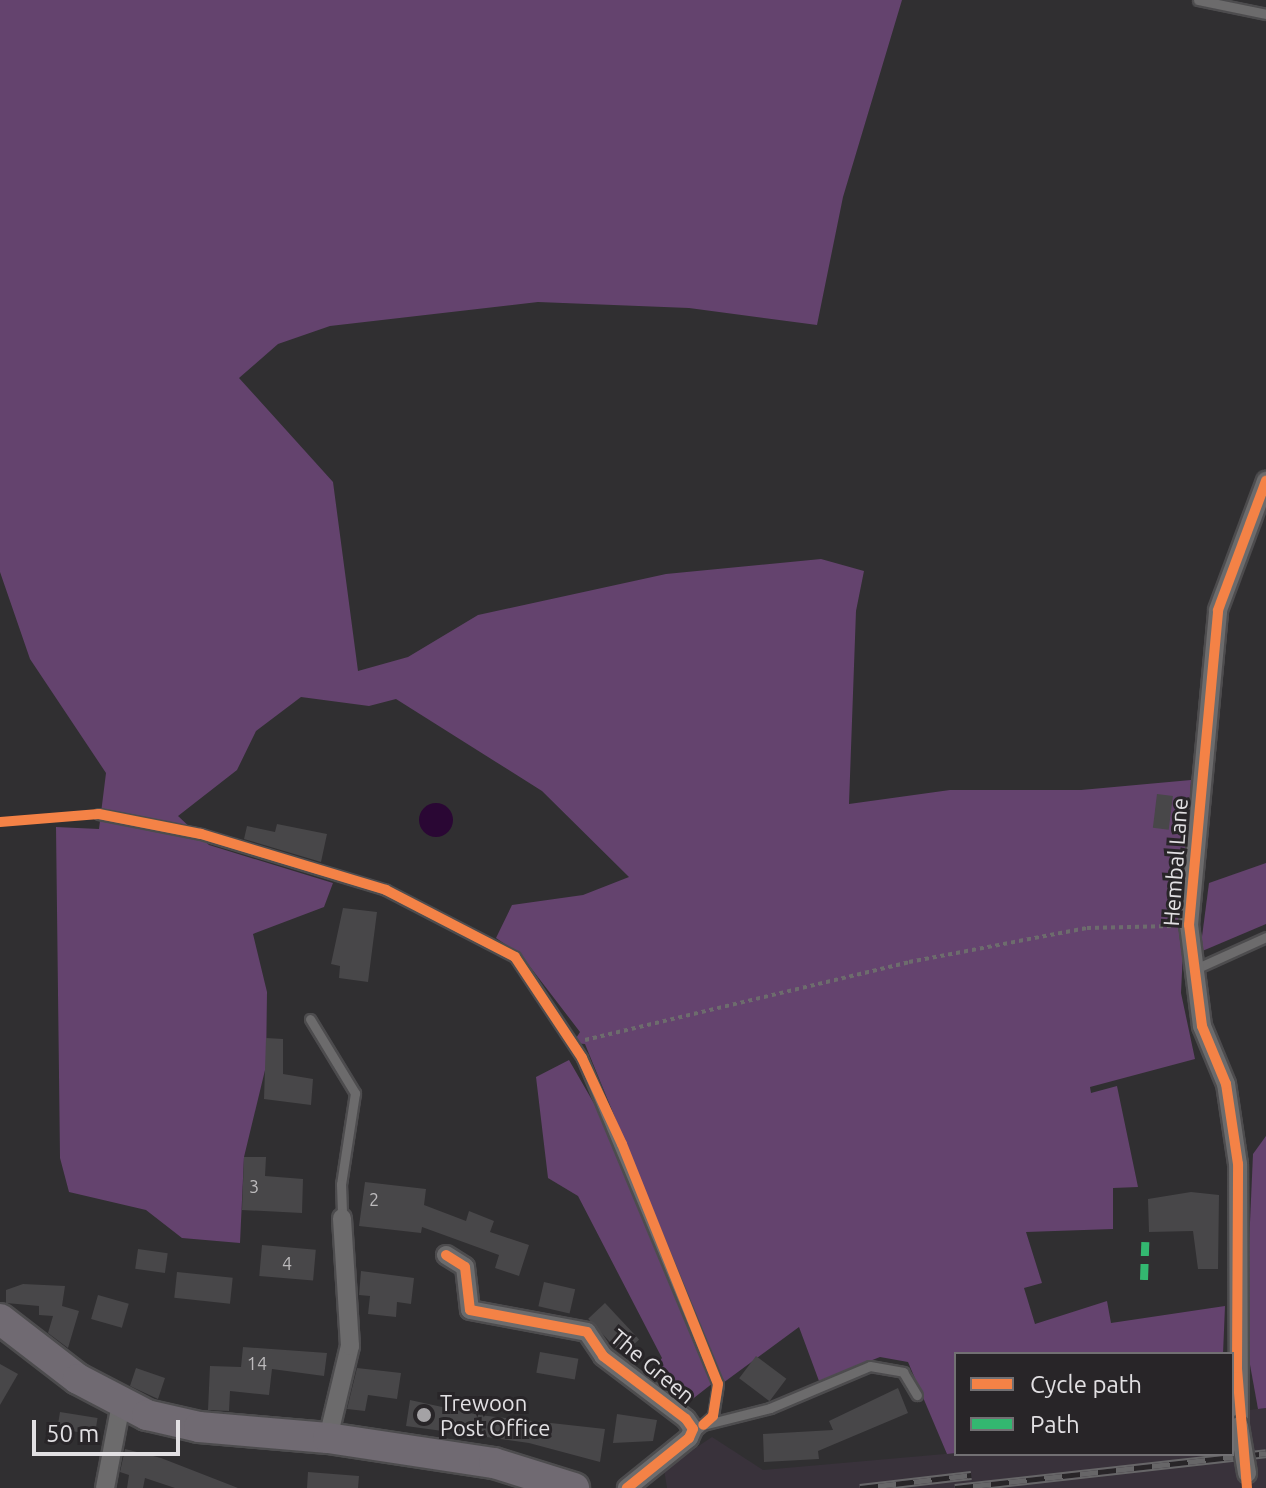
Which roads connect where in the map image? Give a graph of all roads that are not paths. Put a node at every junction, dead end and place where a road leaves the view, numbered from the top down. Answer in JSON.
{"nodes":[{"id":1,"x":1198,"y":0,"type":"edge"},
{"id":2,"x":1266,"y":14,"type":"edge"},
{"id":3,"x":1266,"y":481,"type":"edge"},
{"id":4,"x":99,"y":814,"type":"road end"},
{"id":5,"x":1266,"y":937,"type":"edge"},
{"id":6,"x":1193,"y":970,"type":"junction"},
{"id":7,"x":310,"y":1019,"type":"dead end"},
{"id":8,"x":342,"y":1218,"type":"joint"},
{"id":9,"x":446,"y":1255,"type":"dead end"},
{"id":10,"x":0,"y":1319,"type":"edge"},
{"id":11,"x":917,"y":1395,"type":"dead end"},
{"id":12,"x":121,"y":1404,"type":"junction"},
{"id":13,"x":696,"y":1431,"type":"junction"},
{"id":14,"x":328,"y":1438,"type":"junction"},
{"id":15,"x":1247,"y":1480,"type":"edge"},
{"id":16,"x":105,"y":1488,"type":"edge"},
{"id":17,"x":574,"y":1488,"type":"edge"},
{"id":18,"x":627,"y":1488,"type":"edge"}],
"edges":[{"from":1,"to":2,"type":"lane"},
{"from":3,"to":6,"type":"street","name":"Hembal Lane"},
{"from":4,"to":13,"type":"lane"},
{"from":5,"to":6,"type":"lane"},
{"from":6,"to":15,"type":"street","name":"Hembal Lane","bridge":true},
{"from":7,"to":8,"type":"lane"},
{"from":8,"to":14,"type":"street"},
{"from":9,"to":13,"type":"street","name":"The Green"},
{"from":10,"to":12,"type":"main road"},
{"from":11,"to":13,"type":"lane"},
{"from":12,"to":14,"type":"main road"},
{"from":12,"to":16,"type":"street"},
{"from":13,"to":18,"type":"street","name":"The Green"},
{"from":14,"to":17,"type":"main road"}]}
